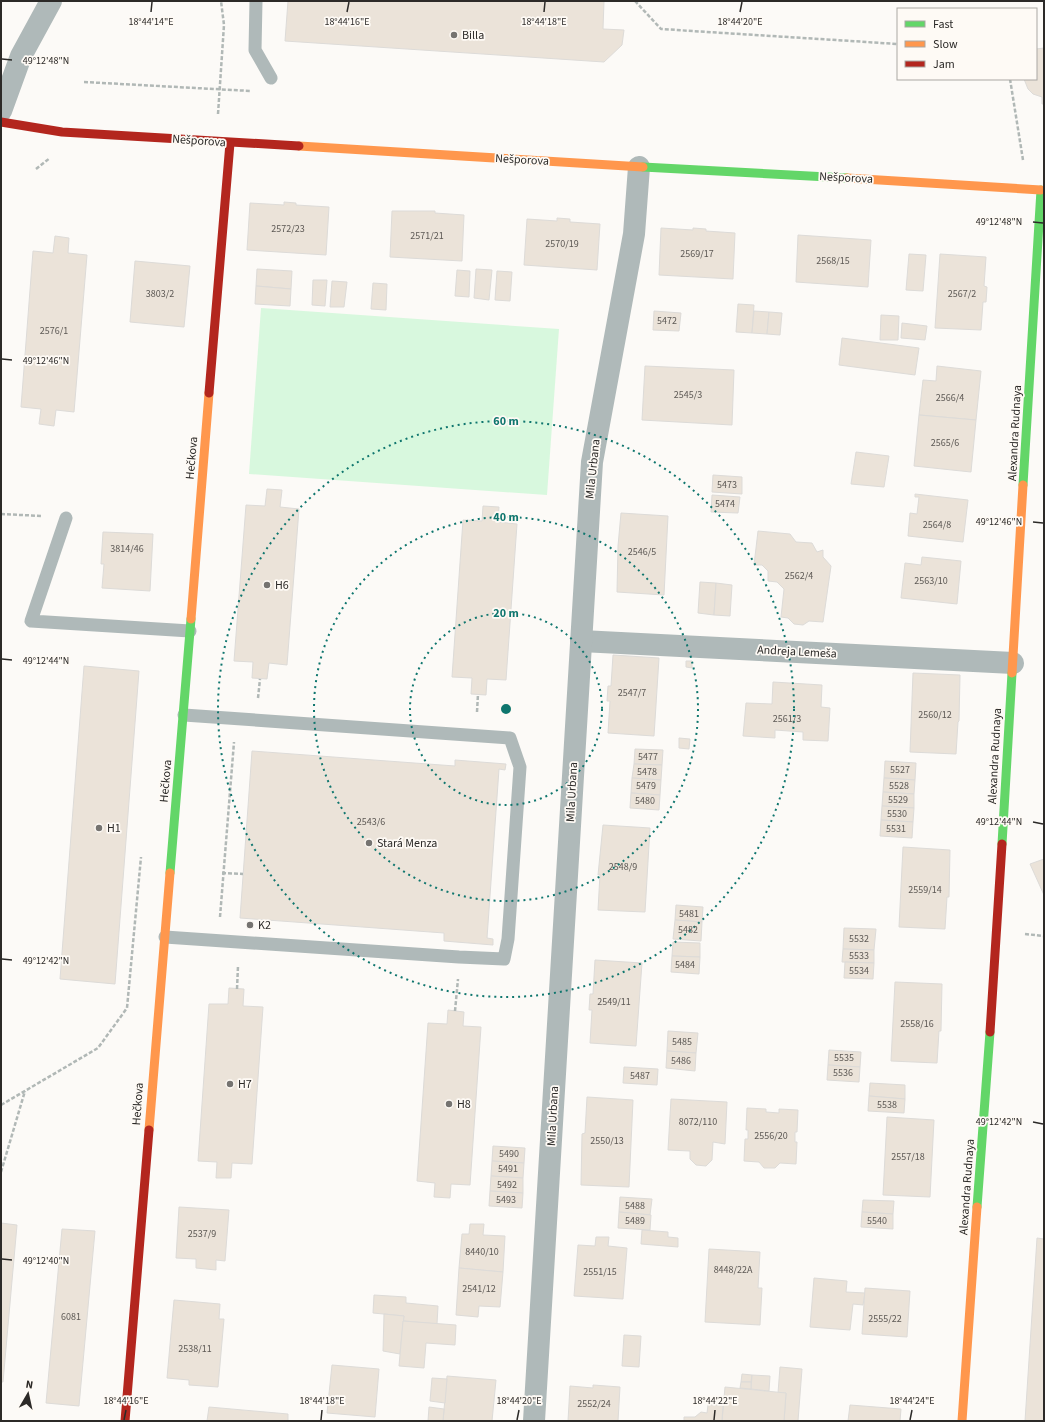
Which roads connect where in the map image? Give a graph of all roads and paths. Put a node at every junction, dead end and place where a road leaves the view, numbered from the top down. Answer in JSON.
{"nodes":[{"id":1,"x":51,"y":1,"type":"edge"},
{"id":2,"x":221,"y":1,"type":"edge"},
{"id":3,"x":256,"y":1,"type":"edge"},
{"id":4,"x":635,"y":1,"type":"edge"},
{"id":5,"x":897,"y":44,"type":"edge"},
{"id":6,"x":271,"y":78,"type":"dead end"},
{"id":7,"x":1010,"y":80,"type":"edge"},
{"id":8,"x":84,"y":82,"type":"dead end"},
{"id":9,"x":219,"y":90,"type":"junction"},
{"id":10,"x":256,"y":91,"type":"dead end"},
{"id":11,"x":1,"y":111,"type":"edge"},
{"id":12,"x":1,"y":122,"type":"edge"},
{"id":13,"x":230,"y":143,"type":"junction"},
{"id":14,"x":54,"y":156,"type":"dead end"},
{"id":15,"x":639,"y":167,"type":"junction"},
{"id":16,"x":36,"y":169,"type":"dead end"},
{"id":17,"x":1043,"y":189,"type":"edge"},
{"id":18,"x":1,"y":514,"type":"edge"},
{"id":19,"x":66,"y":518,"type":"joint"},
{"id":20,"x":190,"y":631,"type":"junction"},
{"id":21,"x":581,"y":641,"type":"junction"},
{"id":22,"x":1013,"y":663,"type":"junction"},
{"id":23,"x":184,"y":714,"type":"junction"},
{"id":24,"x":227,"y":718,"type":"junction"},
{"id":25,"x":142,"y":852,"type":"dead end"},
{"id":26,"x":222,"y":873,"type":"junction"},
{"id":27,"x":243,"y":874,"type":"dead end"},
{"id":28,"x":1018,"y":934,"type":"dead end"},
{"id":29,"x":1044,"y":936,"type":"edge"},
{"id":30,"x":165,"y":937,"type":"junction"},
{"id":31,"x":217,"y":941,"type":"junction"},
{"id":32,"x":459,"y":958,"type":"junction"},
{"id":33,"x":455,"y":1011,"type":"dead end"},
{"id":34,"x":25,"y":1091,"type":"junction"},
{"id":35,"x":1,"y":1105,"type":"edge"},
{"id":36,"x":1,"y":1172,"type":"edge"},
{"id":37,"x":125,"y":1421,"type":"edge"},
{"id":38,"x":534,"y":1421,"type":"edge"},
{"id":39,"x":962,"y":1421,"type":"edge"}],
"edges":[{"from":1,"to":11,"type":"street"},
{"from":2,"to":9,"type":"path"},
{"from":3,"to":6,"type":"lane"},
{"from":4,"to":5,"type":"path"},
{"from":7,"to":17,"type":"path"},
{"from":8,"to":9,"type":"path"},
{"from":9,"to":10,"type":"path"},
{"from":9,"to":13,"type":"path"},
{"from":12,"to":13,"type":"street","name":"Nešporova"},
{"from":13,"to":15,"type":"street","name":"Nešporova"},
{"from":13,"to":20,"type":"street","name":"Hečkova"},
{"from":14,"to":16,"type":"path"},
{"from":15,"to":17,"type":"street","name":"Nešporova"},
{"from":15,"to":21,"type":"street","name":"Mila Urbana"},
{"from":17,"to":22,"type":"street","name":"Alexandra Rudnaya"},
{"from":18,"to":19,"type":"path"},
{"from":19,"to":20,"type":"lane"},
{"from":20,"to":23,"type":"street","name":"Hečkova"},
{"from":21,"to":22,"type":"street","name":"Andreja Lemeša"},
{"from":21,"to":38,"type":"street","name":"Mila Urbana"},
{"from":22,"to":39,"type":"street","name":"Alexandra Rudnaya"},
{"from":23,"to":24,"type":"lane"},
{"from":23,"to":30,"type":"street","name":"Hečkova"},
{"from":24,"to":26,"type":"path"},
{"from":24,"to":32,"type":"lane"},
{"from":25,"to":34,"type":"path"},
{"from":26,"to":27,"type":"path"},
{"from":26,"to":31,"type":"path"},
{"from":28,"to":29,"type":"path"},
{"from":30,"to":31,"type":"lane"},
{"from":30,"to":37,"type":"street","name":"Hečkova"},
{"from":31,"to":32,"type":"lane"},
{"from":32,"to":33,"type":"path"},
{"from":34,"to":35,"type":"path"},
{"from":34,"to":36,"type":"path"}]}
